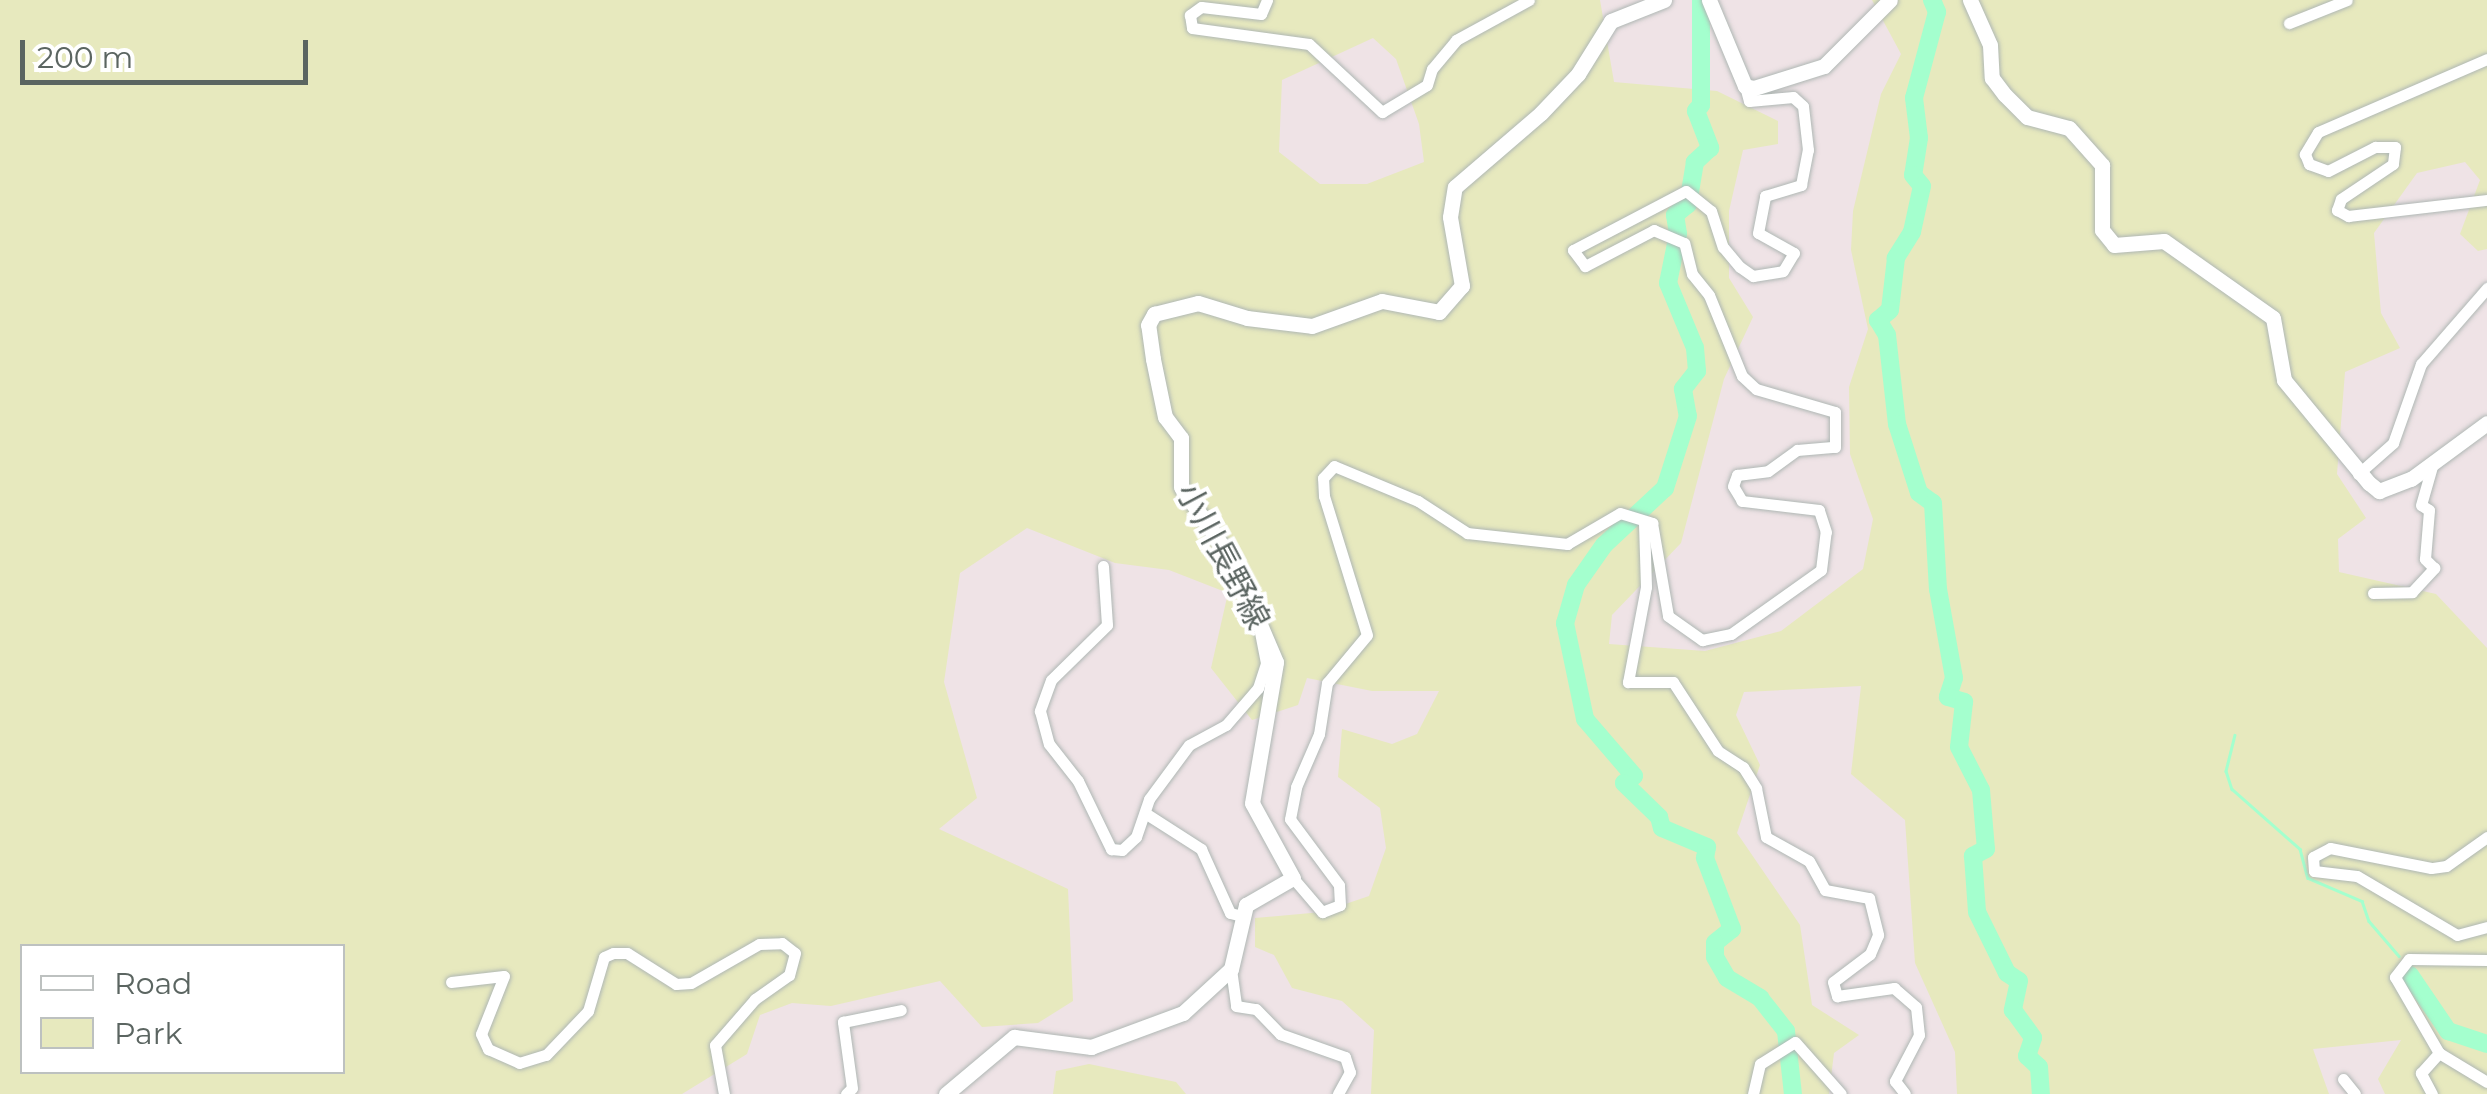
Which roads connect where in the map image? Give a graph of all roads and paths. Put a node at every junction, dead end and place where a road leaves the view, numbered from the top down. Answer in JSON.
{"nodes":[{"id":1,"x":1266,"y":0,"type":"edge"},
{"id":2,"x":1529,"y":0,"type":"edge"},
{"id":3,"x":1664,"y":0,"type":"edge"},
{"id":4,"x":1710,"y":0,"type":"edge"},
{"id":5,"x":1890,"y":0,"type":"edge"},
{"id":6,"x":1970,"y":0,"type":"edge"},
{"id":7,"x":2347,"y":0,"type":"edge"},
{"id":8,"x":2289,"y":22,"type":"dead end"},
{"id":9,"x":2487,"y":60,"type":"edge"},
{"id":10,"x":1745,"y":86,"type":"junction"},
{"id":11,"x":2487,"y":200,"type":"edge"},
{"id":12,"x":2487,"y":288,"type":"edge"},
{"id":13,"x":2487,"y":423,"type":"edge"},
{"id":14,"x":2433,"y":464,"type":"junction"},
{"id":15,"x":2358,"y":474,"type":"junction"},
{"id":16,"x":1644,"y":522,"type":"junction"},
{"id":17,"x":1103,"y":566,"type":"dead end"},
{"id":18,"x":2374,"y":593,"type":"dead end"},
{"id":19,"x":1262,"y":627,"type":"junction"},
{"id":20,"x":1144,"y":813,"type":"junction"},
{"id":21,"x":2487,"y":836,"type":"edge"},
{"id":22,"x":1293,"y":878,"type":"junction"},
{"id":23,"x":1239,"y":915,"type":"junction"},
{"id":24,"x":2487,"y":927,"type":"edge"},
{"id":25,"x":2487,"y":960,"type":"edge"},
{"id":26,"x":1231,"y":969,"type":"junction"},
{"id":27,"x":451,"y":982,"type":"dead end"},
{"id":28,"x":901,"y":1010,"type":"dead end"},
{"id":29,"x":2438,"y":1053,"type":"junction"},
{"id":30,"x":2343,"y":1079,"type":"dead end"},
{"id":31,"x":2487,"y":1082,"type":"edge"},
{"id":32,"x":724,"y":1094,"type":"edge"},
{"id":33,"x":846,"y":1094,"type":"edge"},
{"id":34,"x":946,"y":1094,"type":"edge"},
{"id":35,"x":1338,"y":1094,"type":"edge"},
{"id":36,"x":1753,"y":1094,"type":"edge"},
{"id":37,"x":1841,"y":1094,"type":"edge"},
{"id":38,"x":1905,"y":1094,"type":"edge"},
{"id":39,"x":2355,"y":1094,"type":"edge"},
{"id":40,"x":2432,"y":1094,"type":"edge"}],
"edges":[{"from":1,"to":2,"type":"street"},
{"from":3,"to":19,"type":"main road","name":"小川長野線"},
{"from":4,"to":10,"type":"main road"},
{"from":5,"to":10,"type":"main road"},
{"from":6,"to":15,"type":"main road"},
{"from":7,"to":8,"type":"street"},
{"from":9,"to":11,"type":"street"},
{"from":10,"to":16,"type":"street"},
{"from":12,"to":15,"type":"street"},
{"from":13,"to":14,"type":"main road"},
{"from":14,"to":15,"type":"main road"},
{"from":14,"to":18,"type":"street"},
{"from":16,"to":22,"type":"street"},
{"from":16,"to":38,"type":"street"},
{"from":17,"to":20,"type":"street"},
{"from":19,"to":20,"type":"street"},
{"from":19,"to":22,"type":"main road","name":"小川長野線"},
{"from":20,"to":23,"type":"street"},
{"from":21,"to":24,"type":"street"},
{"from":22,"to":23,"type":"main road"},
{"from":23,"to":26,"type":"main road"},
{"from":25,"to":29,"type":"street"},
{"from":26,"to":34,"type":"main road"},
{"from":26,"to":35,"type":"street"},
{"from":27,"to":32,"type":"street"},
{"from":28,"to":33,"type":"street"},
{"from":29,"to":31,"type":"street"},
{"from":29,"to":40,"type":"street"},
{"from":30,"to":39,"type":"street"},
{"from":36,"to":37,"type":"street"}]}
